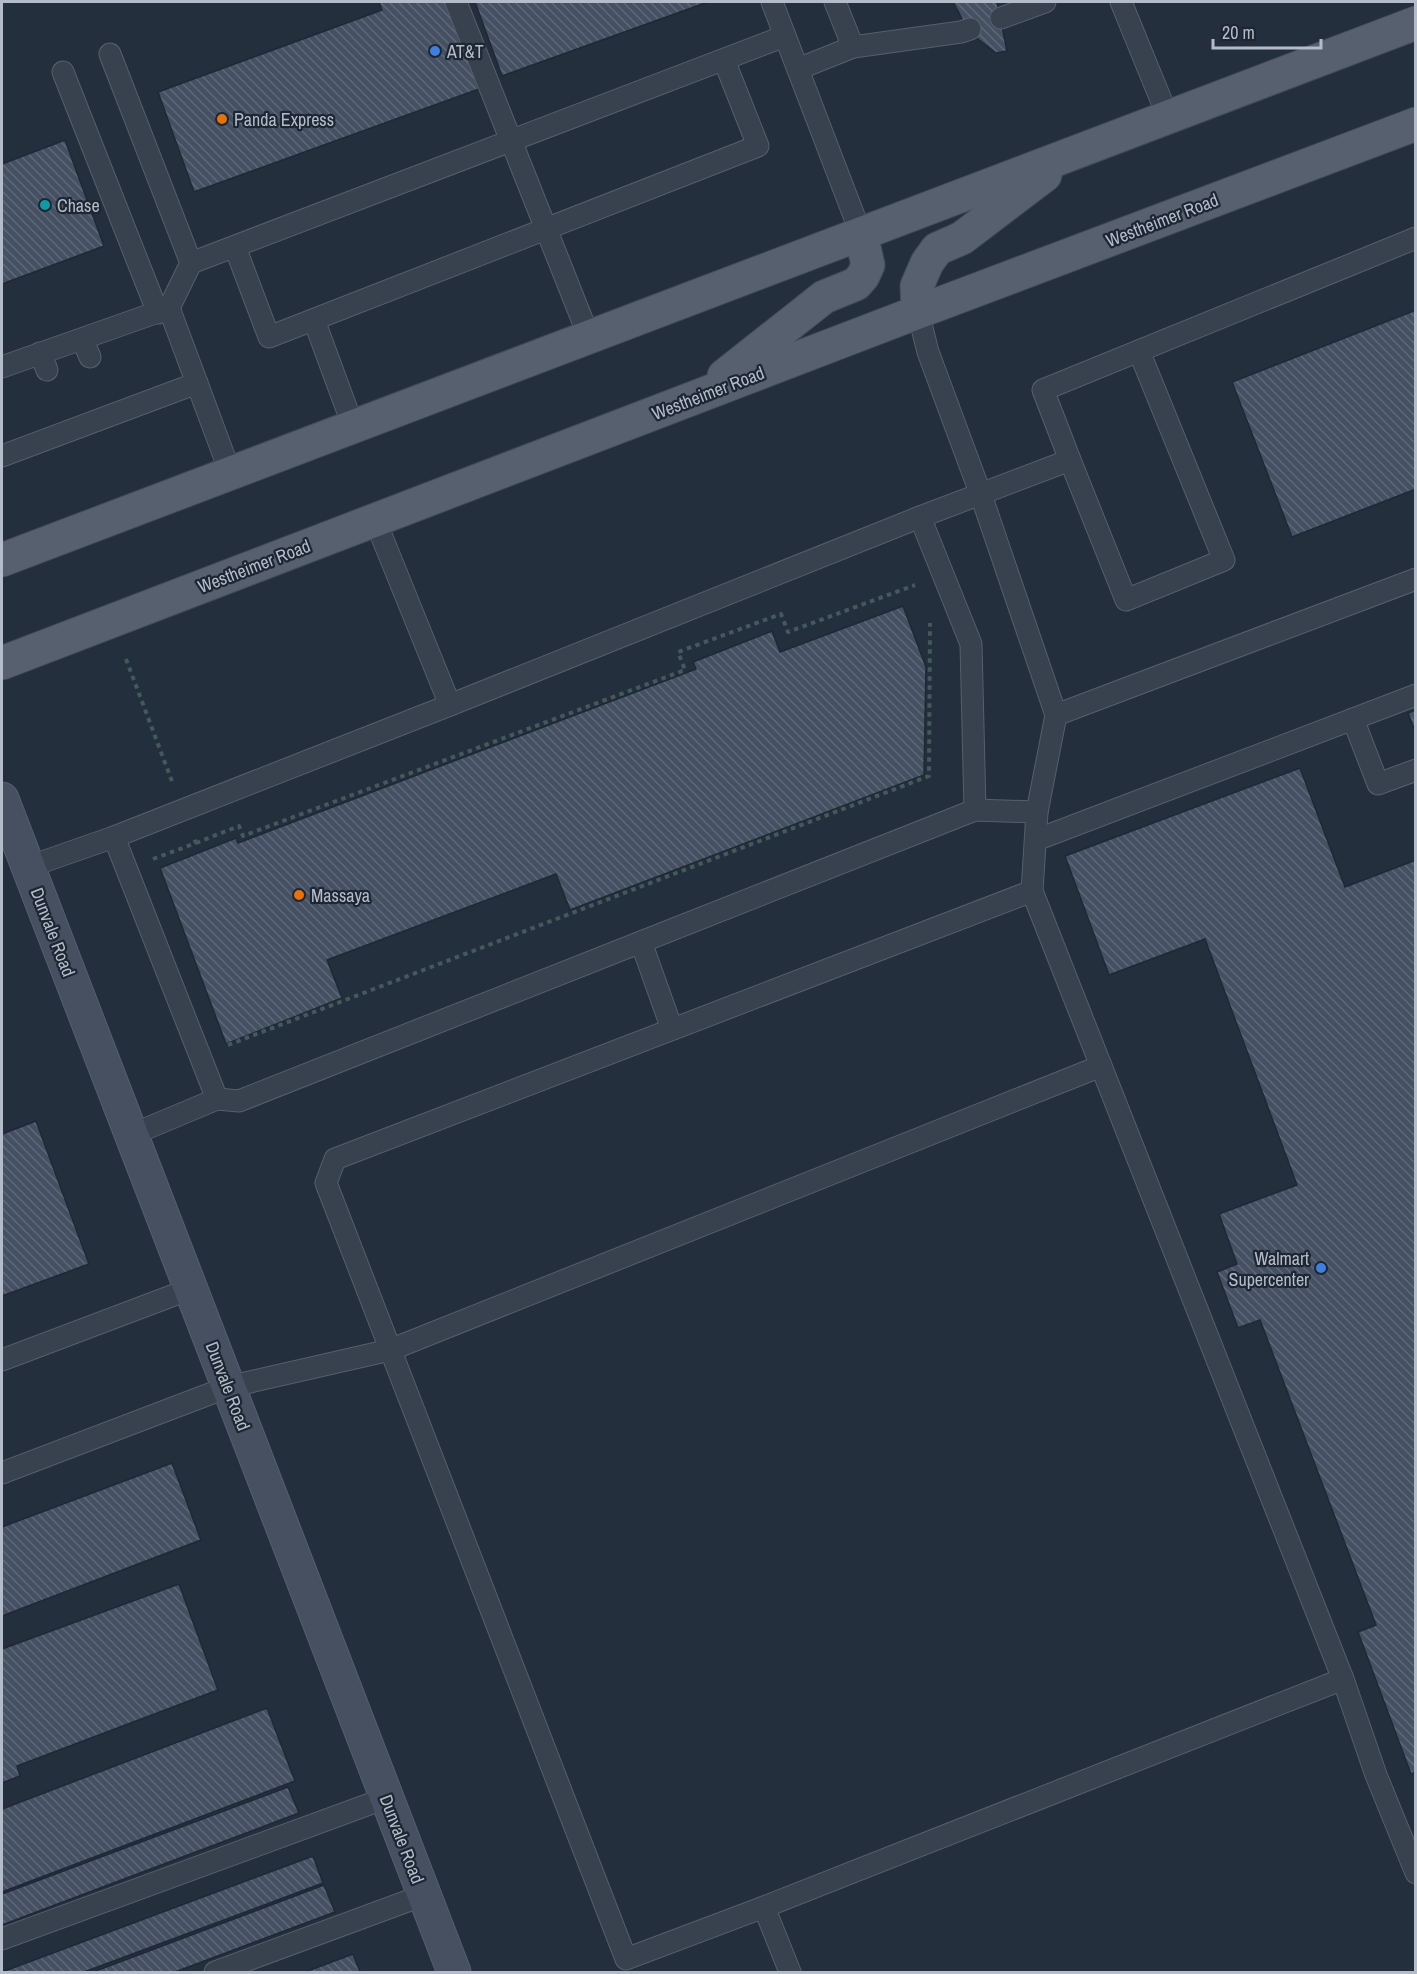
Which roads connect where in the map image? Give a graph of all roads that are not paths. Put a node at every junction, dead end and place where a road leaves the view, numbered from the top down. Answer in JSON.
{"nodes":[{"id":1,"x":456,"y":2,"type":"edge"},
{"id":2,"x":772,"y":2,"type":"edge"},
{"id":3,"x":836,"y":2,"type":"edge"},
{"id":4,"x":1045,"y":2,"type":"edge"},
{"id":5,"x":1121,"y":2,"type":"edge"},
{"id":6,"x":1001,"y":18,"type":"dead end"},
{"id":7,"x":1416,"y":23,"type":"edge"},
{"id":8,"x":970,"y":29,"type":"dead end"},
{"id":9,"x":785,"y":36,"type":"junction"},
{"id":10,"x":853,"y":47,"type":"junction"},
{"id":11,"x":110,"y":54,"type":"dead end"},
{"id":12,"x":724,"y":60,"type":"junction"},
{"id":13,"x":798,"y":69,"type":"junction"},
{"id":14,"x":63,"y":72,"type":"dead end"},
{"id":15,"x":1167,"y":117,"type":"junction"},
{"id":16,"x":1416,"y":124,"type":"edge"},
{"id":17,"x":512,"y":141,"type":"junction"},
{"id":18,"x":1075,"y":152,"type":"junction"},
{"id":19,"x":547,"y":229,"type":"junction"},
{"id":20,"x":861,"y":234,"type":"junction"},
{"id":21,"x":1416,"y":238,"type":"edge"},
{"id":22,"x":235,"y":247,"type":"junction"},
{"id":23,"x":190,"y":263,"type":"junction"},
{"id":24,"x":164,"y":310,"type":"junction"},
{"id":25,"x":918,"y":312,"type":"junction"},
{"id":26,"x":314,"y":320,"type":"junction"},
{"id":27,"x":589,"y":337,"type":"junction"},
{"id":28,"x":1139,"y":351,"type":"junction"},
{"id":29,"x":2,"y":367,"type":"edge"},
{"id":30,"x":197,"y":383,"type":"junction"},
{"id":31,"x":699,"y":396,"type":"junction"},
{"id":32,"x":353,"y":426,"type":"junction"},
{"id":33,"x":2,"y":456,"type":"edge"},
{"id":34,"x":1070,"y":460,"type":"junction"},
{"id":35,"x":230,"y":472,"type":"junction"},
{"id":36,"x":981,"y":495,"type":"junction"},
{"id":37,"x":920,"y":517,"type":"junction"},
{"id":38,"x":375,"y":520,"type":"junction"},
{"id":39,"x":2,"y":560,"type":"edge"},
{"id":40,"x":1416,"y":579,"type":"edge"},
{"id":41,"x":2,"y":663,"type":"edge"},
{"id":42,"x":1416,"y":695,"type":"edge"},
{"id":43,"x":450,"y":705,"type":"junction"},
{"id":44,"x":1056,"y":715,"type":"junction"},
{"id":45,"x":1353,"y":719,"type":"junction"},
{"id":46,"x":1416,"y":770,"type":"edge"},
{"id":47,"x":2,"y":799,"type":"edge"},
{"id":48,"x":975,"y":810,"type":"junction"},
{"id":49,"x":1037,"y":812,"type":"junction"},
{"id":50,"x":114,"y":837,"type":"junction"},
{"id":51,"x":1035,"y":840,"type":"junction"},
{"id":52,"x":28,"y":867,"type":"junction"},
{"id":53,"x":1032,"y":891,"type":"junction"},
{"id":54,"x":641,"y":942,"type":"junction"},
{"id":55,"x":672,"y":1029,"type":"junction"},
{"id":56,"x":1101,"y":1066,"type":"junction"},
{"id":57,"x":217,"y":1100,"type":"junction"},
{"id":58,"x":131,"y":1135,"type":"junction"},
{"id":59,"x":190,"y":1288,"type":"junction"},
{"id":60,"x":390,"y":1350,"type":"junction"},
{"id":61,"x":2,"y":1360,"type":"edge"},
{"id":62,"x":228,"y":1387,"type":"junction"},
{"id":63,"x":2,"y":1473,"type":"edge"},
{"id":64,"x":1343,"y":1679,"type":"junction"},
{"id":65,"x":386,"y":1798,"type":"junction"},
{"id":66,"x":1416,"y":1873,"type":"edge"},
{"id":67,"x":424,"y":1895,"type":"junction"},
{"id":68,"x":764,"y":1907,"type":"junction"},
{"id":69,"x":2,"y":1939,"type":"edge"},
{"id":70,"x":215,"y":1972,"type":"edge"},
{"id":71,"x":454,"y":1972,"type":"edge"},
{"id":72,"x":790,"y":1972,"type":"edge"}],
"edges":[{"from":1,"to":17,"type":"lane"},
{"from":2,"to":9,"type":"lane"},
{"from":3,"to":10,"type":"lane"},
{"from":4,"to":6,"type":"lane"},
{"from":5,"to":15,"type":"lane"},
{"from":7,"to":15,"type":"main road"},
{"from":8,"to":10,"type":"lane"},
{"from":9,"to":12,"type":"lane"},
{"from":9,"to":13,"type":"lane"},
{"from":10,"to":13,"type":"lane"},
{"from":11,"to":23,"type":"lane"},
{"from":12,"to":17,"type":"lane"},
{"from":12,"to":19,"type":"lane"},
{"from":13,"to":20,"type":"lane"},
{"from":14,"to":24,"type":"lane"},
{"from":15,"to":18,"type":"main road"},
{"from":16,"to":25,"type":"main road","name":"Westheimer Road"},
{"from":17,"to":19,"type":"lane"},
{"from":17,"to":22,"type":"lane"},
{"from":18,"to":20,"type":"main road"},
{"from":18,"to":25,"type":"main road"},
{"from":19,"to":26,"type":"lane"},
{"from":19,"to":27,"type":"lane"},
{"from":20,"to":27,"type":"main road"},
{"from":20,"to":31,"type":"main road"},
{"from":21,"to":28,"type":"lane"},
{"from":22,"to":23,"type":"lane"},
{"from":22,"to":26,"type":"lane"},
{"from":23,"to":24,"type":"lane"},
{"from":24,"to":29,"type":"lane"},
{"from":24,"to":30,"type":"lane"},
{"from":25,"to":31,"type":"main road","name":"Westheimer Road"},
{"from":25,"to":36,"type":"lane"},
{"from":26,"to":32,"type":"lane"},
{"from":27,"to":32,"type":"main road"},
{"from":28,"to":34,"type":"lane"},
{"from":28,"to":34,"type":"lane"},
{"from":30,"to":33,"type":"lane"},
{"from":30,"to":35,"type":"lane"},
{"from":31,"to":38,"type":"main road","name":"Westheimer Road"},
{"from":32,"to":35,"type":"main road"},
{"from":34,"to":36,"type":"lane"},
{"from":35,"to":39,"type":"main road"},
{"from":36,"to":37,"type":"lane"},
{"from":36,"to":44,"type":"lane"},
{"from":37,"to":43,"type":"lane"},
{"from":37,"to":48,"type":"lane"},
{"from":38,"to":41,"type":"main road","name":"Westheimer Road"},
{"from":38,"to":43,"type":"lane"},
{"from":40,"to":44,"type":"lane"},
{"from":42,"to":45,"type":"lane"},
{"from":43,"to":50,"type":"lane"},
{"from":44,"to":49,"type":"lane"},
{"from":45,"to":46,"type":"lane"},
{"from":45,"to":51,"type":"lane"},
{"from":47,"to":52,"type":"street","name":"Dunvale Road"},
{"from":48,"to":49,"type":"lane"},
{"from":48,"to":54,"type":"lane"},
{"from":49,"to":51,"type":"lane"},
{"from":50,"to":52,"type":"lane"},
{"from":50,"to":57,"type":"lane"},
{"from":51,"to":53,"type":"lane"},
{"from":52,"to":58,"type":"street","name":"Dunvale Road"},
{"from":53,"to":55,"type":"lane"},
{"from":53,"to":56,"type":"lane"},
{"from":54,"to":55,"type":"lane"},
{"from":54,"to":57,"type":"lane"},
{"from":55,"to":60,"type":"lane"},
{"from":56,"to":60,"type":"lane"},
{"from":56,"to":64,"type":"lane"},
{"from":57,"to":58,"type":"lane"},
{"from":58,"to":59,"type":"street","name":"Dunvale Road"},
{"from":59,"to":61,"type":"lane"},
{"from":59,"to":62,"type":"street","name":"Dunvale Road"},
{"from":60,"to":62,"type":"lane"},
{"from":60,"to":68,"type":"lane"},
{"from":62,"to":63,"type":"lane"},
{"from":62,"to":65,"type":"street","name":"Dunvale Road"},
{"from":64,"to":66,"type":"lane"},
{"from":64,"to":68,"type":"lane"},
{"from":65,"to":67,"type":"street","name":"Dunvale Road"},
{"from":65,"to":69,"type":"lane"},
{"from":67,"to":70,"type":"lane"},
{"from":67,"to":71,"type":"street","name":"Dunvale Road"},
{"from":68,"to":72,"type":"lane"}]}
